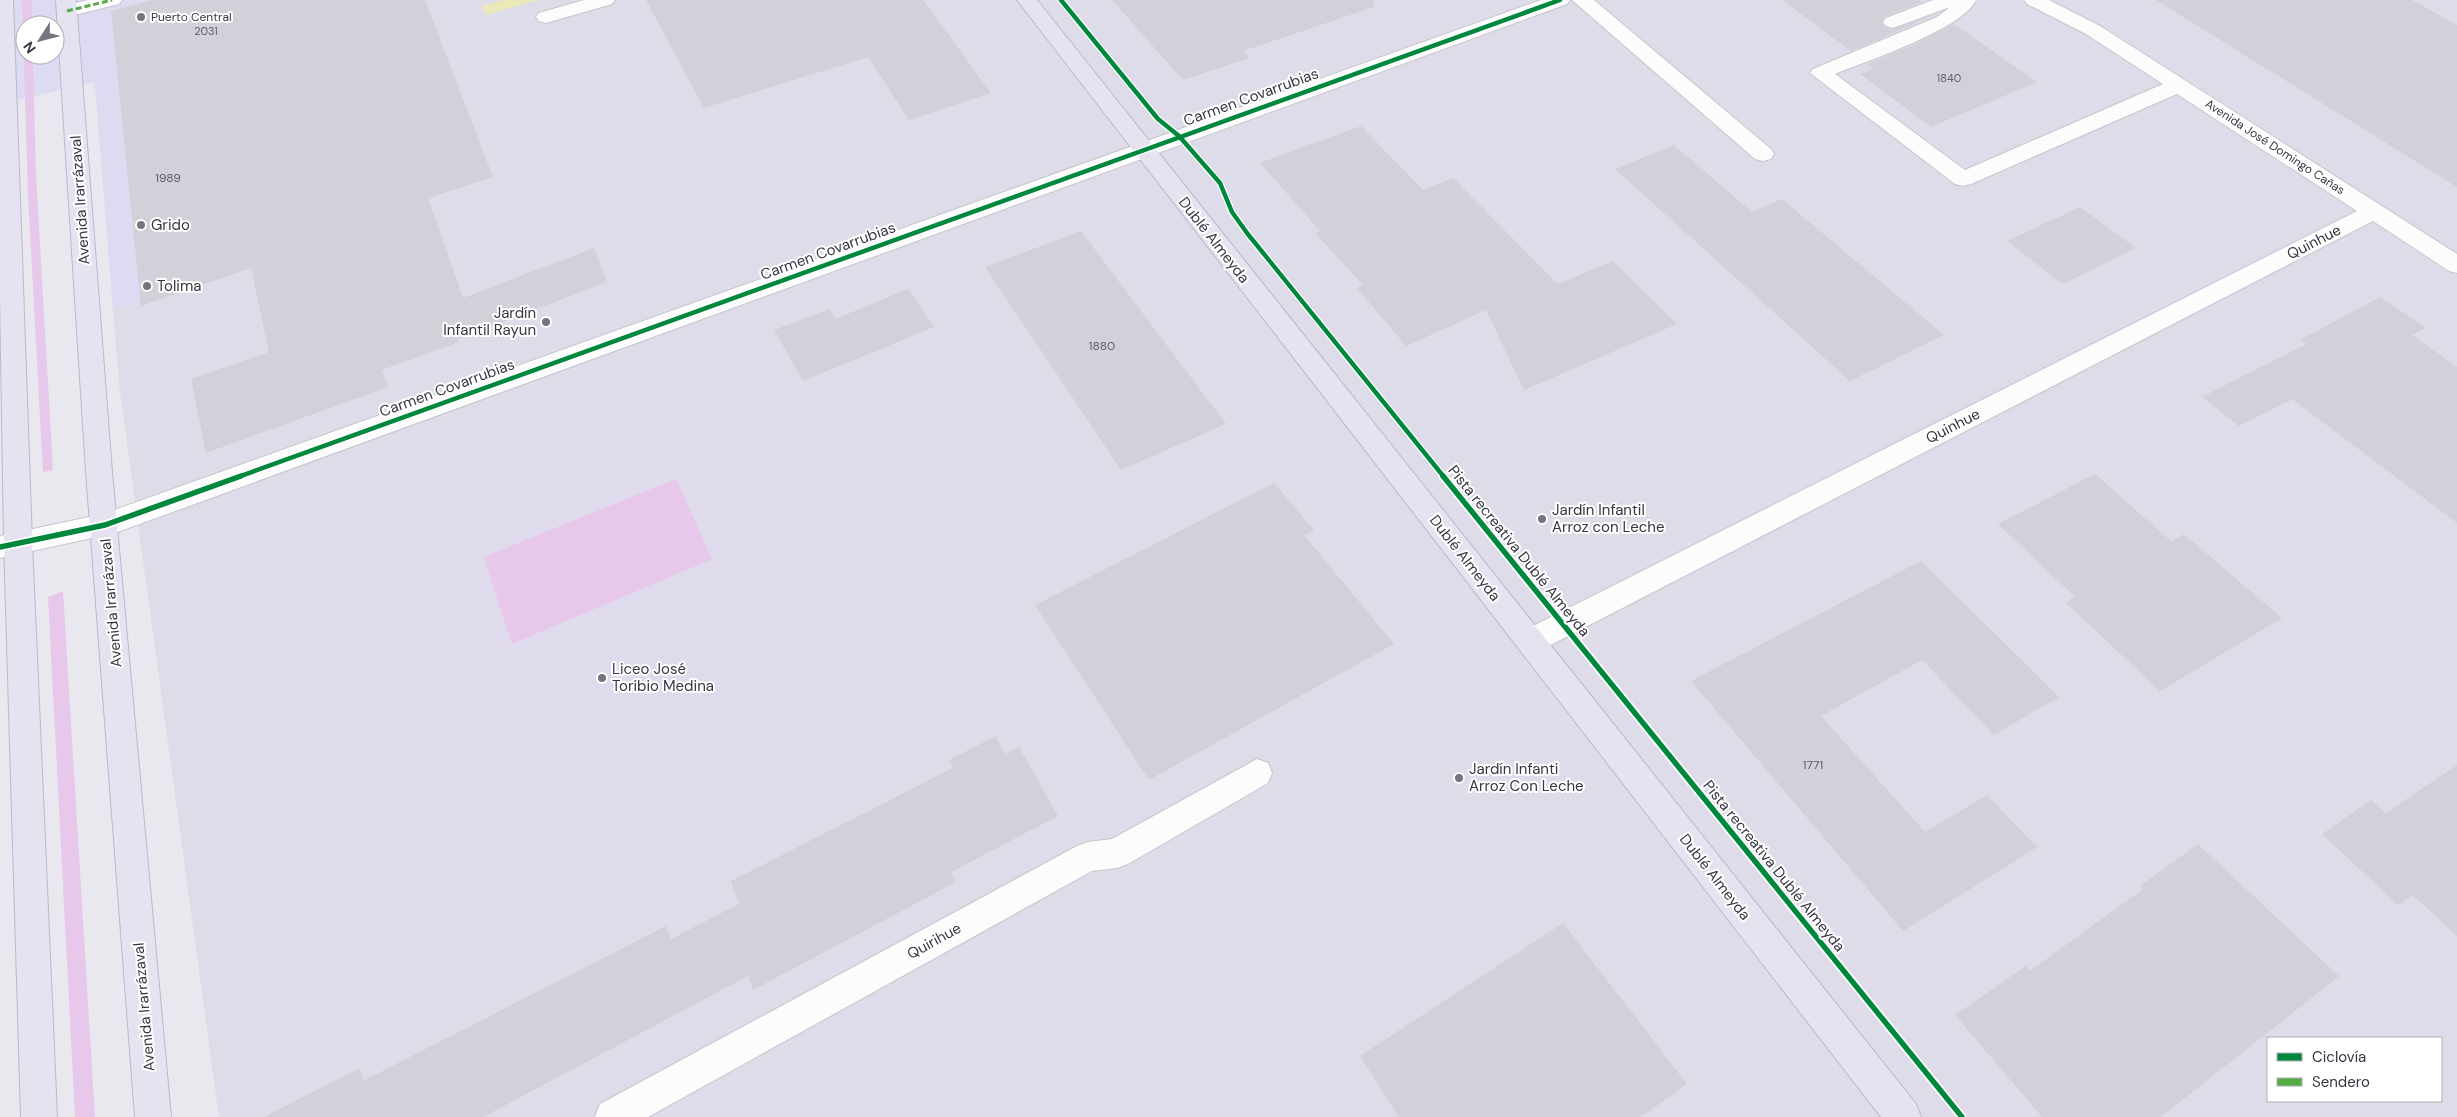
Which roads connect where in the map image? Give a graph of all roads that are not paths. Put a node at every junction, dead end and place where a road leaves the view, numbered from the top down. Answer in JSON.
{"nodes":[{"id":1,"x":3,"y":0,"type":"edge"},
{"id":2,"x":112,"y":0,"type":"edge"},
{"id":3,"x":605,"y":0,"type":"edge"},
{"id":4,"x":1027,"y":0,"type":"edge"},
{"id":5,"x":1560,"y":0,"type":"edge"},
{"id":6,"x":1582,"y":0,"type":"edge"},
{"id":7,"x":1966,"y":0,"type":"edge"},
{"id":8,"x":2034,"y":0,"type":"edge"},
{"id":9,"x":2062,"y":0,"type":"edge"},
{"id":10,"x":66,"y":6,"type":"edge"},
{"id":11,"x":546,"y":16,"type":"dead end"},
{"id":12,"x":1893,"y":22,"type":"dead end"},
{"id":13,"x":2093,"y":30,"type":"junction"},
{"id":14,"x":2179,"y":85,"type":"junction"},
{"id":15,"x":1143,"y":149,"type":"junction"},
{"id":16,"x":1763,"y":154,"type":"dead end"},
{"id":17,"x":2375,"y":211,"type":"junction"},
{"id":18,"x":2457,"y":265,"type":"edge"},
{"id":19,"x":105,"y":525,"type":"junction"},
{"id":20,"x":9,"y":545,"type":"edge"},
{"id":21,"x":1531,"y":641,"type":"junction"},
{"id":22,"x":1257,"y":773,"type":"dead end"},
{"id":23,"x":39,"y":1117,"type":"edge"},
{"id":24,"x":153,"y":1117,"type":"edge"},
{"id":25,"x":613,"y":1117,"type":"edge"},
{"id":26,"x":1903,"y":1117,"type":"edge"}],
"edges":[{"from":1,"to":20,"type":"main road"},
{"from":2,"to":10,"type":"street"},
{"from":3,"to":11,"type":"street"},
{"from":4,"to":15,"type":"main road","name":"Dublé Almeyda"},
{"from":5,"to":15,"type":"street","name":"Carmen Covarrubias"},
{"from":6,"to":16,"type":"street"},
{"from":7,"to":12,"type":"street"},
{"from":7,"to":14,"type":"street"},
{"from":8,"to":13,"type":"street","name":"Avenida José Domingo Cañas"},
{"from":9,"to":13,"type":"street","name":"Avenida José Domingo Cañas"},
{"from":10,"to":19,"type":"main road","name":"Avenida Irarrázaval"},
{"from":13,"to":14,"type":"street","name":"Avenida José Domingo Cañas"},
{"from":14,"to":17,"type":"street","name":"Avenida José Domingo Cañas"},
{"from":15,"to":19,"type":"street","name":"Carmen Covarrubias"},
{"from":15,"to":21,"type":"main road","name":"Dublé Almeyda"},
{"from":17,"to":18,"type":"street","name":"Avenida José Domingo Cañas"},
{"from":17,"to":21,"type":"street","name":"Quinhue"},
{"from":19,"to":20,"type":"street","name":"Carmen Covarrubias"},
{"from":19,"to":24,"type":"main road","name":"Avenida Irarrázaval"},
{"from":20,"to":23,"type":"main road"},
{"from":21,"to":26,"type":"main road","name":"Dublé Almeyda"},
{"from":22,"to":25,"type":"street","name":"Quirihue"}]}
